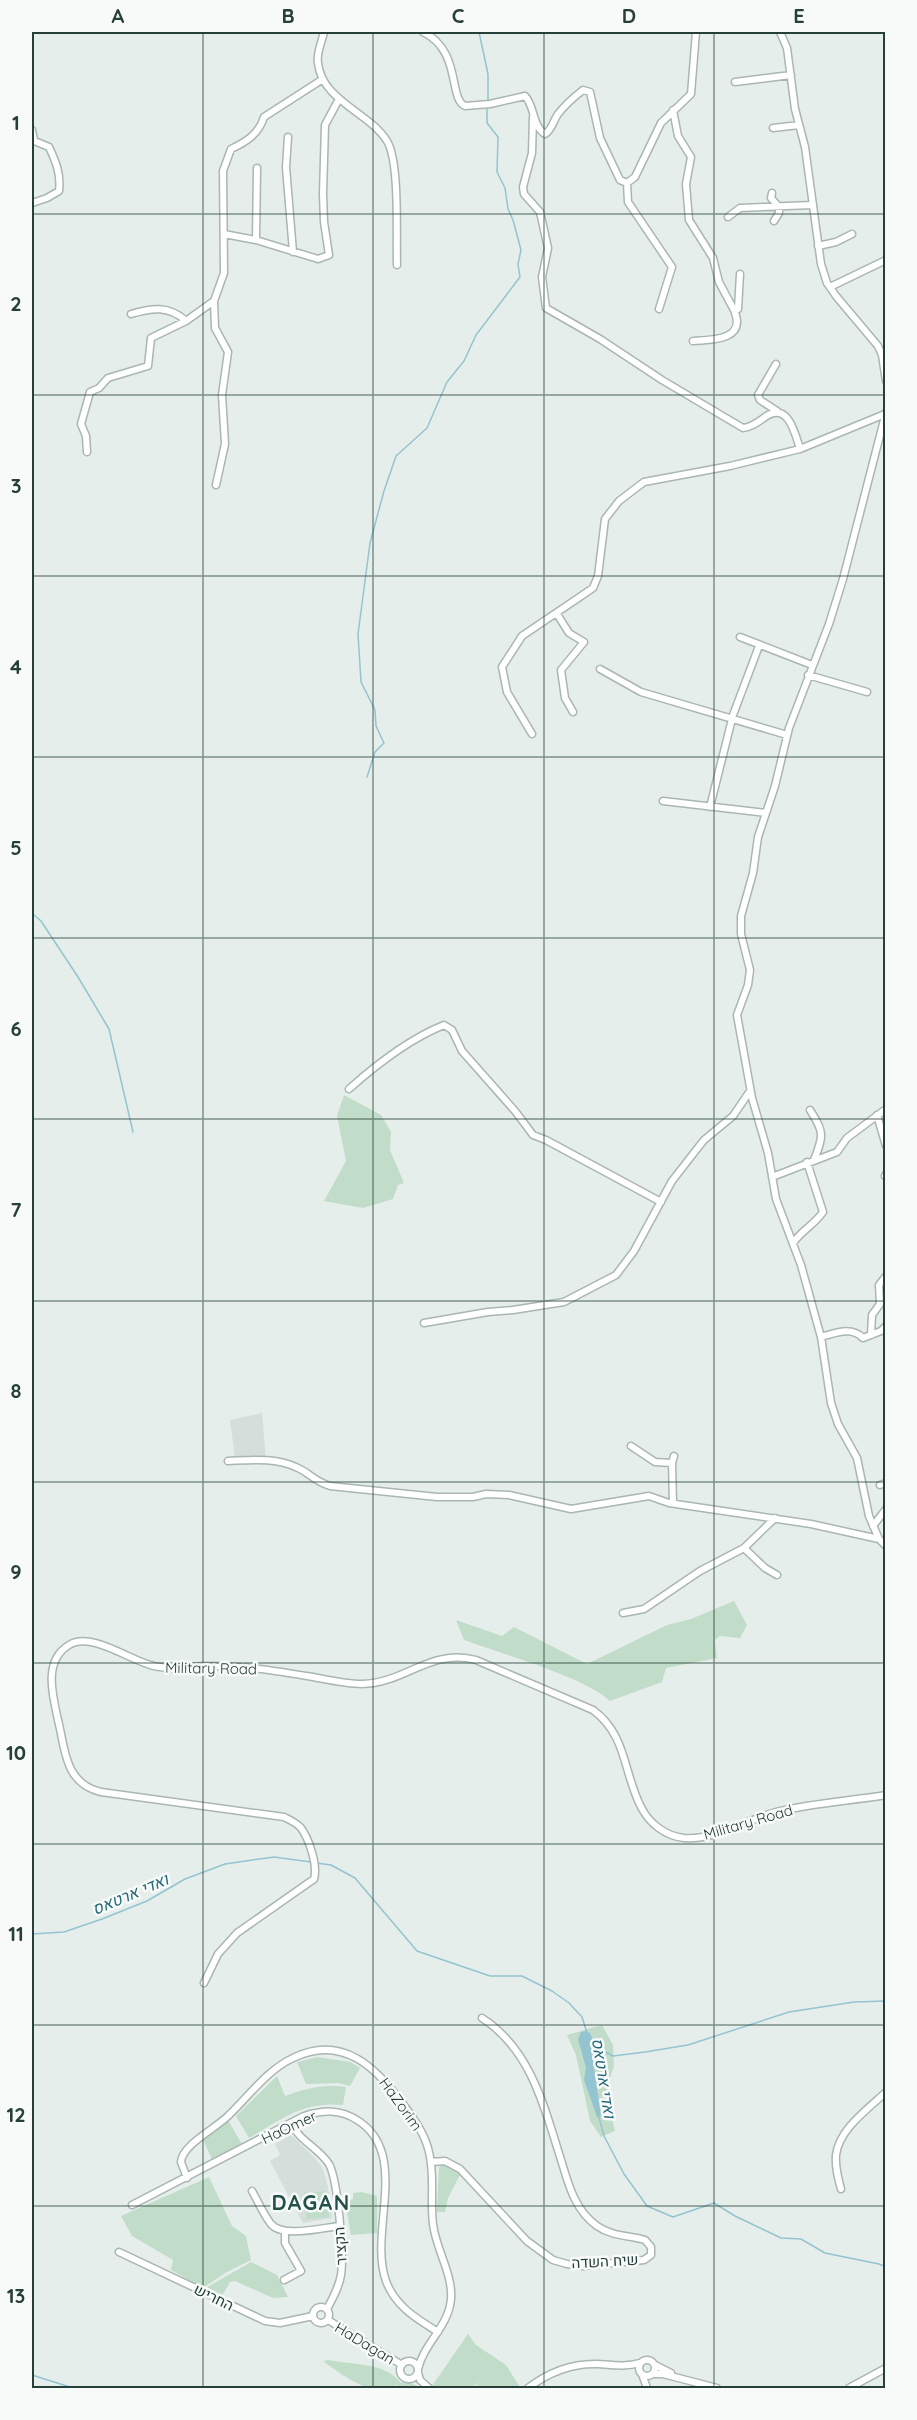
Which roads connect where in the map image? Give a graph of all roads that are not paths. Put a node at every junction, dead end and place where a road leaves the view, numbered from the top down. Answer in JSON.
{"nodes":[{"id":1,"x":324,"y":32,"type":"edge"},
{"id":2,"x":423,"y":32,"type":"edge"},
{"id":3,"x":696,"y":32,"type":"edge"},
{"id":4,"x":780,"y":32,"type":"edge"},
{"id":5,"x":791,"y":75,"type":"junction"},
{"id":6,"x":323,"y":79,"type":"junction"},
{"id":7,"x":735,"y":82,"type":"dead end"},
{"id":8,"x":339,"y":99,"type":"junction"},
{"id":9,"x":673,"y":110,"type":"junction"},
{"id":10,"x":533,"y":114,"type":"junction"},
{"id":11,"x":799,"y":125,"type":"junction"},
{"id":12,"x":773,"y":128,"type":"dead end"},
{"id":13,"x":32,"y":130,"type":"edge"},
{"id":14,"x":288,"y":137,"type":"dead end"},
{"id":15,"x":33,"y":140,"type":"edge"},
{"id":16,"x":257,"y":168,"type":"dead end"},
{"id":17,"x":627,"y":183,"type":"junction"},
{"id":18,"x":772,"y":193,"type":"dead end"},
{"id":19,"x":32,"y":202,"type":"edge"},
{"id":20,"x":812,"y":205,"type":"junction"},
{"id":21,"x":779,"y":207,"type":"junction"},
{"id":22,"x":728,"y":217,"type":"dead end"},
{"id":23,"x":774,"y":221,"type":"dead end"},
{"id":24,"x":224,"y":234,"type":"junction"},
{"id":25,"x":852,"y":234,"type":"dead end"},
{"id":26,"x":256,"y":240,"type":"junction"},
{"id":27,"x":818,"y":246,"type":"junction"},
{"id":28,"x":293,"y":252,"type":"junction"},
{"id":29,"x":885,"y":260,"type":"edge"},
{"id":30,"x":397,"y":265,"type":"dead end"},
{"id":31,"x":740,"y":274,"type":"dead end"},
{"id":32,"x":830,"y":287,"type":"junction"},
{"id":33,"x":214,"y":301,"type":"junction"},
{"id":34,"x":659,"y":309,"type":"dead end"},
{"id":35,"x":734,"y":310,"type":"junction"},
{"id":36,"x":131,"y":314,"type":"dead end"},
{"id":37,"x":186,"y":321,"type":"junction"},
{"id":38,"x":693,"y":341,"type":"dead end"},
{"id":39,"x":776,"y":364,"type":"dead end"},
{"id":40,"x":885,"y":381,"type":"edge"},
{"id":41,"x":777,"y":412,"type":"junction"},
{"id":42,"x":885,"y":413,"type":"edge"},
{"id":43,"x":800,"y":449,"type":"junction"},
{"id":44,"x":87,"y":452,"type":"dead end"},
{"id":45,"x":216,"y":484,"type":"dead end"},
{"id":46,"x":557,"y":614,"type":"junction"},
{"id":47,"x":740,"y":638,"type":"dead end"},
{"id":48,"x":759,"y":646,"type":"junction"},
{"id":49,"x":812,"y":665,"type":"junction"},
{"id":50,"x":600,"y":669,"type":"dead end"},
{"id":51,"x":808,"y":675,"type":"junction"},
{"id":52,"x":867,"y":692,"type":"dead end"},
{"id":53,"x":573,"y":712,"type":"dead end"},
{"id":54,"x":732,"y":718,"type":"junction"},
{"id":55,"x":532,"y":734,"type":"dead end"},
{"id":56,"x":787,"y":735,"type":"junction"},
{"id":57,"x":663,"y":801,"type":"dead end"},
{"id":58,"x":710,"y":807,"type":"junction"},
{"id":59,"x":765,"y":813,"type":"junction"},
{"id":60,"x":348,"y":1089,"type":"dead end"},
{"id":61,"x":750,"y":1091,"type":"junction"},
{"id":62,"x":885,"y":1109,"type":"edge"},
{"id":63,"x":810,"y":1110,"type":"dead end"},
{"id":64,"x":877,"y":1115,"type":"junction"},
{"id":65,"x":885,"y":1146,"type":"edge"},
{"id":66,"x":811,"y":1161,"type":"junction"},
{"id":67,"x":772,"y":1177,"type":"junction"},
{"id":68,"x":661,"y":1202,"type":"junction"},
{"id":69,"x":793,"y":1243,"type":"junction"},
{"id":70,"x":885,"y":1276,"type":"edge"},
{"id":71,"x":424,"y":1323,"type":"dead end"},
{"id":72,"x":885,"y":1326,"type":"edge"},
{"id":73,"x":874,"y":1334,"type":"junction"},
{"id":74,"x":885,"y":1336,"type":"edge"},
{"id":75,"x":821,"y":1337,"type":"junction"},
{"id":76,"x":631,"y":1446,"type":"dead end"},
{"id":77,"x":228,"y":1461,"type":"dead end"},
{"id":78,"x":673,"y":1503,"type":"junction"},
{"id":79,"x":885,"y":1509,"type":"edge"},
{"id":80,"x":776,"y":1518,"type":"junction"},
{"id":81,"x":873,"y":1526,"type":"junction"},
{"id":82,"x":879,"y":1539,"type":"junction"},
{"id":83,"x":885,"y":1546,"type":"edge"},
{"id":84,"x":744,"y":1548,"type":"junction"},
{"id":85,"x":777,"y":1575,"type":"dead end"},
{"id":86,"x":623,"y":1613,"type":"dead end"},
{"id":87,"x":885,"y":1795,"type":"edge"},
{"id":88,"x":204,"y":1983,"type":"dead end"},
{"id":89,"x":482,"y":2018,"type":"dead end"},
{"id":90,"x":885,"y":2092,"type":"edge"},
{"id":91,"x":291,"y":2123,"type":"junction"},
{"id":92,"x":431,"y":2162,"type":"junction"},
{"id":93,"x":187,"y":2178,"type":"junction"},
{"id":94,"x":841,"y":2189,"type":"dead end"},
{"id":95,"x":252,"y":2191,"type":"dead end"},
{"id":96,"x":132,"y":2205,"type":"dead end"},
{"id":97,"x":339,"y":2226,"type":"junction"},
{"id":98,"x":285,"y":2231,"type":"junction"},
{"id":99,"x":119,"y":2252,"type":"dead end"},
{"id":100,"x":284,"y":2280,"type":"dead end"},
{"id":101,"x":327,"y":2309,"type":"junction"},
{"id":102,"x":313,"y":2316,"type":"junction"},
{"id":103,"x":328,"y":2320,"type":"junction"},
{"id":104,"x":438,"y":2332,"type":"junction"},
{"id":105,"x":424,"y":2353,"type":"junction"},
{"id":106,"x":409,"y":2361,"type":"junction"},
{"id":107,"x":640,"y":2363,"type":"junction"},
{"id":108,"x":402,"y":2365,"type":"junction"},
{"id":109,"x":655,"y":2365,"type":"junction"},
{"id":110,"x":626,"y":2366,"type":"junction"},
{"id":111,"x":885,"y":2368,"type":"edge"},
{"id":112,"x":418,"y":2371,"type":"junction"},
{"id":113,"x":641,"y":2373,"type":"junction"},
{"id":114,"x":652,"y":2375,"type":"junction"},
{"id":115,"x":410,"y":2379,"type":"junction"},
{"id":116,"x":706,"y":2385,"type":"junction"},
{"id":117,"x":426,"y":2386,"type":"edge"},
{"id":118,"x":528,"y":2388,"type":"edge"},
{"id":119,"x":647,"y":2388,"type":"edge"},
{"id":120,"x":717,"y":2388,"type":"edge"},
{"id":121,"x":849,"y":2388,"type":"edge"}],
"edges":[{"from":1,"to":6,"type":"street"},
{"from":2,"to":10,"type":"street"},
{"from":3,"to":9,"type":"street"},
{"from":4,"to":5,"type":"street"},
{"from":5,"to":7,"type":"street"},
{"from":5,"to":11,"type":"street"},
{"from":6,"to":8,"type":"street"},
{"from":6,"to":24,"type":"street"},
{"from":8,"to":28,"type":"street"},
{"from":8,"to":30,"type":"street"},
{"from":9,"to":17,"type":"street"},
{"from":9,"to":35,"type":"street"},
{"from":10,"to":17,"type":"street"},
{"from":10,"to":41,"type":"street"},
{"from":11,"to":12,"type":"street"},
{"from":11,"to":20,"type":"street"},
{"from":13,"to":15,"type":"street"},
{"from":14,"to":28,"type":"street"},
{"from":15,"to":19,"type":"street"},
{"from":16,"to":26,"type":"street"},
{"from":17,"to":34,"type":"street"},
{"from":18,"to":21,"type":"street"},
{"from":20,"to":21,"type":"street"},
{"from":20,"to":27,"type":"street"},
{"from":21,"to":22,"type":"street"},
{"from":21,"to":23,"type":"street"},
{"from":24,"to":26,"type":"street"},
{"from":24,"to":33,"type":"street"},
{"from":25,"to":27,"type":"street"},
{"from":26,"to":28,"type":"street"},
{"from":27,"to":32,"type":"street"},
{"from":29,"to":32,"type":"street"},
{"from":31,"to":35,"type":"street"},
{"from":32,"to":40,"type":"street"},
{"from":33,"to":37,"type":"street"},
{"from":33,"to":45,"type":"street"},
{"from":35,"to":38,"type":"street"},
{"from":36,"to":37,"type":"street"},
{"from":37,"to":44,"type":"street"},
{"from":39,"to":41,"type":"street"},
{"from":41,"to":43,"type":"street"},
{"from":42,"to":43,"type":"street"},
{"from":42,"to":49,"type":"street"},
{"from":43,"to":46,"type":"street"},
{"from":46,"to":53,"type":"street"},
{"from":46,"to":55,"type":"street"},
{"from":47,"to":48,"type":"street"},
{"from":48,"to":49,"type":"street"},
{"from":48,"to":54,"type":"street"},
{"from":49,"to":51,"type":"street"},
{"from":50,"to":54,"type":"street"},
{"from":51,"to":52,"type":"street"},
{"from":51,"to":56,"type":"street"},
{"from":54,"to":56,"type":"street"},
{"from":54,"to":58,"type":"street"},
{"from":56,"to":59,"type":"street"},
{"from":57,"to":58,"type":"street"},
{"from":58,"to":59,"type":"street"},
{"from":59,"to":61,"type":"street"},
{"from":60,"to":68,"type":"street"},
{"from":61,"to":67,"type":"street"},
{"from":61,"to":68,"type":"street"},
{"from":62,"to":64,"type":"street"},
{"from":63,"to":66,"type":"street"},
{"from":64,"to":65,"type":"street"},
{"from":64,"to":66,"type":"street"},
{"from":66,"to":67,"type":"street"},
{"from":66,"to":69,"type":"street"},
{"from":67,"to":69,"type":"street"},
{"from":68,"to":71,"type":"street"},
{"from":69,"to":75,"type":"street"},
{"from":70,"to":73,"type":"street"},
{"from":72,"to":73,"type":"street"},
{"from":73,"to":74,"type":"street"},
{"from":73,"to":75,"type":"street"},
{"from":75,"to":81,"type":"street"},
{"from":76,"to":78,"type":"street"},
{"from":77,"to":78,"type":"street"},
{"from":78,"to":80,"type":"street"},
{"from":79,"to":81,"type":"street"},
{"from":80,"to":82,"type":"street"},
{"from":80,"to":84,"type":"street"},
{"from":81,"to":82,"type":"street"},
{"from":82,"to":83,"type":"street"},
{"from":84,"to":85,"type":"street"},
{"from":84,"to":86,"type":"street"},
{"from":87,"to":88,"type":"street","name":"Military Road"},
{"from":89,"to":92,"type":"street","name":"שיח השדה"},
{"from":90,"to":94,"type":"street"},
{"from":91,"to":93,"type":"street","name":"HaOmer"},
{"from":91,"to":97,"type":"street","name":"הקציר"},
{"from":91,"to":104,"type":"street","name":"HaOmer"},
{"from":92,"to":93,"type":"street","name":"HaZorim"},
{"from":92,"to":104,"type":"street","name":"HaZorim"},
{"from":93,"to":96,"type":"street","name":"HaOmer"},
{"from":95,"to":98,"type":"street"},
{"from":97,"to":98,"type":"street"},
{"from":97,"to":101,"type":"street","name":"הקציר"},
{"from":98,"to":100,"type":"street"},
{"from":99,"to":102,"type":"street","name":"החריש"},
{"from":101,"to":102,"type":"street"},
{"from":101,"to":103,"type":"street"},
{"from":102,"to":103,"type":"street"},
{"from":103,"to":108,"type":"street","name":"HaDagan"},
{"from":104,"to":105,"type":"street","name":"HaZorim"},
{"from":105,"to":106,"type":"street"},
{"from":105,"to":112,"type":"street","name":"HaZorim"},
{"from":106,"to":108,"type":"street"},
{"from":106,"to":112,"type":"street"},
{"from":107,"to":109,"type":"street"},
{"from":107,"to":110,"type":"street"},
{"from":107,"to":113,"type":"street"},
{"from":108,"to":115,"type":"street"},
{"from":109,"to":114,"type":"street"},
{"from":109,"to":116,"type":"street"},
{"from":110,"to":113,"type":"street"},
{"from":110,"to":118,"type":"street"},
{"from":111,"to":121,"type":"street"},
{"from":112,"to":115,"type":"street"},
{"from":112,"to":117,"type":"street"},
{"from":113,"to":114,"type":"street"},
{"from":113,"to":119,"type":"street"},
{"from":114,"to":116,"type":"street"},
{"from":114,"to":119,"type":"street"},
{"from":115,"to":117,"type":"street"},
{"from":116,"to":120,"type":"street"}]}
